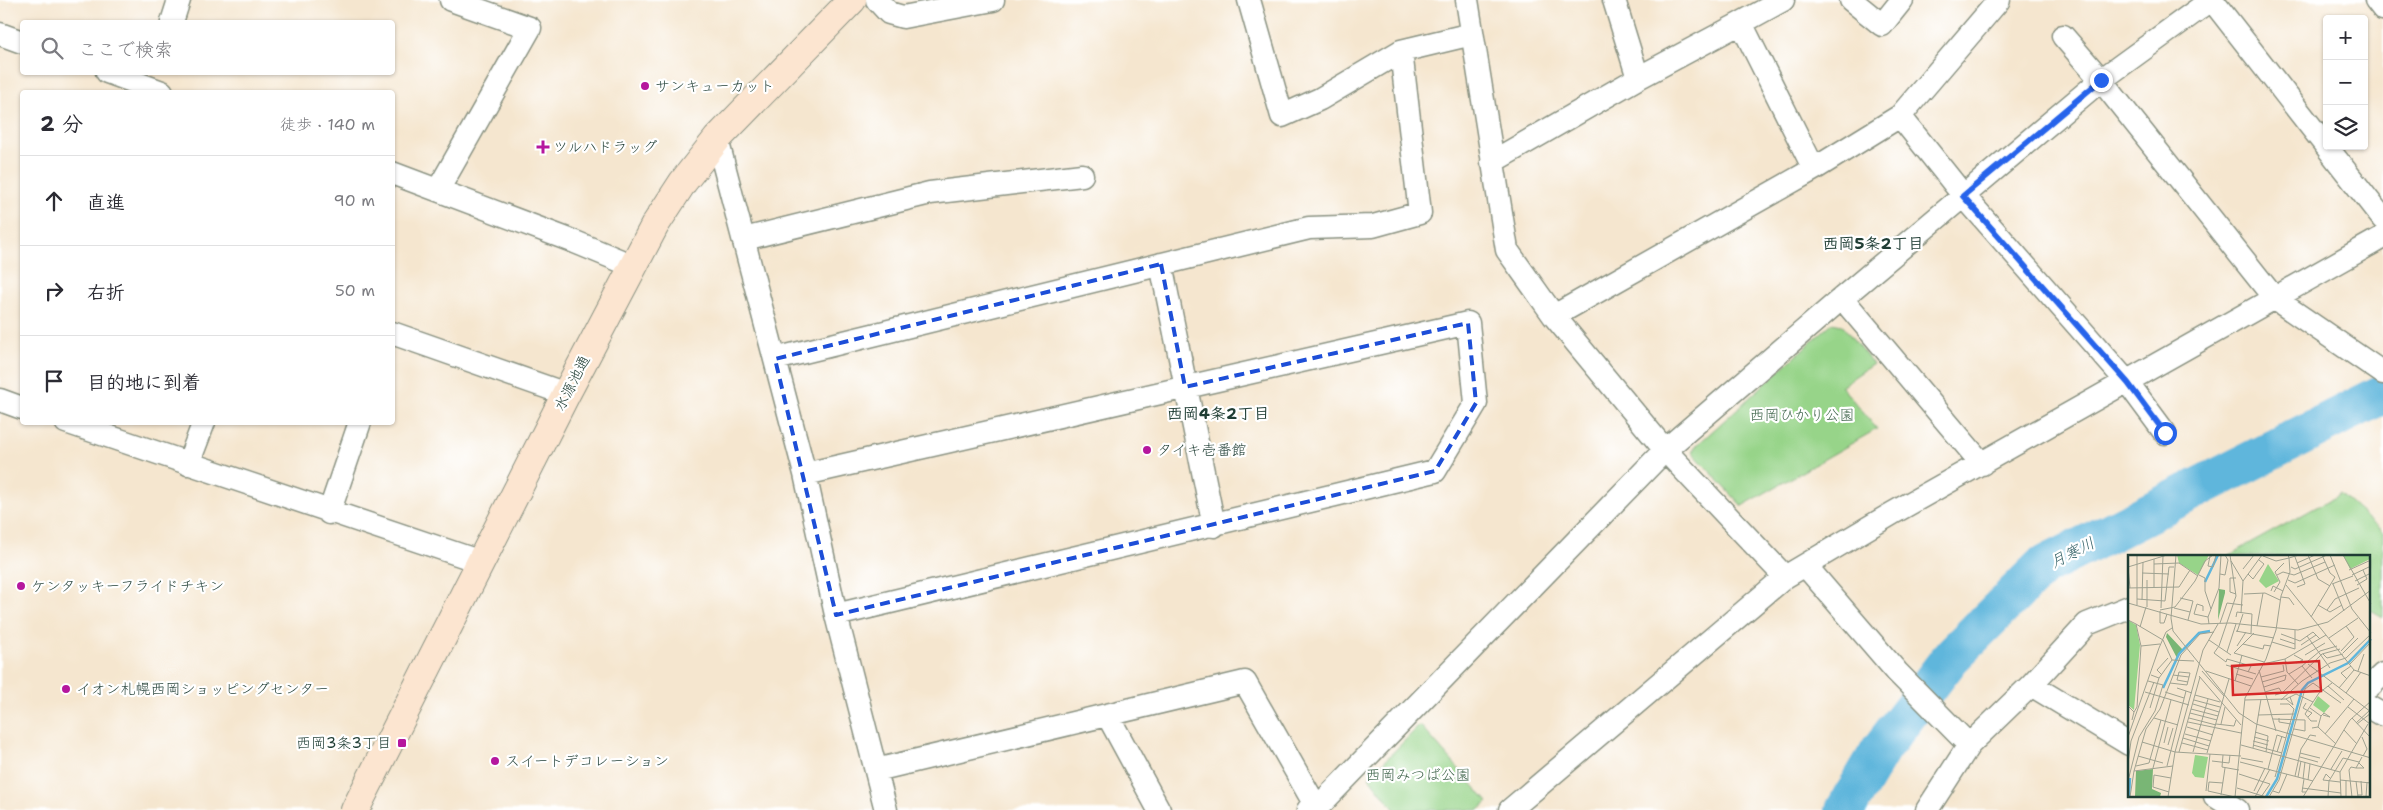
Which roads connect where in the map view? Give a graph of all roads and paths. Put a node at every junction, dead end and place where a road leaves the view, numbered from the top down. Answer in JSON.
{"nodes":[{"id":1,"x":179,"y":0,"type":"edge"},
{"id":2,"x":451,"y":0,"type":"edge"},
{"id":3,"x":852,"y":0,"type":"edge"},
{"id":4,"x":877,"y":0,"type":"edge"},
{"id":5,"x":993,"y":0,"type":"edge"},
{"id":6,"x":1249,"y":0,"type":"edge"},
{"id":7,"x":1467,"y":0,"type":"edge"},
{"id":8,"x":1614,"y":0,"type":"edge"},
{"id":9,"x":1783,"y":0,"type":"edge"},
{"id":10,"x":1851,"y":0,"type":"edge"},
{"id":11,"x":1902,"y":0,"type":"edge"},
{"id":12,"x":1999,"y":0,"type":"edge"},
{"id":13,"x":2211,"y":0,"type":"edge"},
{"id":14,"x":2376,"y":0,"type":"edge"},
{"id":15,"x":2383,"y":9,"type":"edge"},
{"id":16,"x":173,"y":20,"type":"edge"},
{"id":17,"x":1742,"y":23,"type":"junction"},
{"id":18,"x":0,"y":34,"type":"edge"},
{"id":19,"x":1472,"y":34,"type":"junction"},
{"id":20,"x":2063,"y":36,"type":"dead end"},
{"id":21,"x":20,"y":41,"type":"edge"},
{"id":22,"x":1400,"y":51,"type":"junction"},
{"id":23,"x":116,"y":75,"type":"edge"},
{"id":24,"x":1638,"y":78,"type":"junction"},
{"id":25,"x":2101,"y":80,"type":"junction"},
{"id":26,"x":154,"y":86,"type":"edge"},
{"id":27,"x":1900,"y":116,"type":"junction"},
{"id":28,"x":717,"y":139,"type":"junction"},
{"id":29,"x":1492,"y":162,"type":"junction"},
{"id":30,"x":1814,"y":169,"type":"junction"},
{"id":31,"x":395,"y":175,"type":"edge"},
{"id":32,"x":1082,"y":175,"type":"dead end"},
{"id":33,"x":438,"y":190,"type":"junction"},
{"id":34,"x":1963,"y":196,"type":"junction"},
{"id":35,"x":2383,"y":219,"type":"edge"},
{"id":36,"x":2383,"y":237,"type":"edge"},
{"id":37,"x":744,"y":239,"type":"junction"},
{"id":38,"x":1162,"y":264,"type":"junction"},
{"id":39,"x":633,"y":266,"type":"junction"},
{"id":40,"x":1842,"y":298,"type":"junction"},
{"id":41,"x":2275,"y":299,"type":"junction"},
{"id":42,"x":1554,"y":316,"type":"junction"},
{"id":43,"x":395,"y":334,"type":"edge"},
{"id":44,"x":775,"y":359,"type":"junction"},
{"id":45,"x":2378,"y":369,"type":"edge"},
{"id":46,"x":2128,"y":383,"type":"junction"},
{"id":47,"x":1185,"y":386,"type":"junction"},
{"id":48,"x":566,"y":394,"type":"junction"},
{"id":49,"x":0,"y":400,"type":"edge"},
{"id":50,"x":20,"y":407,"type":"edge"},
{"id":51,"x":75,"y":425,"type":"edge"},
{"id":52,"x":203,"y":425,"type":"edge"},
{"id":53,"x":359,"y":425,"type":"edge"},
{"id":54,"x":2165,"y":433,"type":"dead end"},
{"id":55,"x":1664,"y":450,"type":"junction"},
{"id":56,"x":188,"y":464,"type":"junction"},
{"id":57,"x":1982,"y":464,"type":"junction"},
{"id":58,"x":805,"y":474,"type":"junction"},
{"id":59,"x":329,"y":513,"type":"junction"},
{"id":60,"x":1214,"y":526,"type":"junction"},
{"id":61,"x":481,"y":562,"type":"junction"},
{"id":62,"x":1805,"y":565,"type":"junction"},
{"id":63,"x":1785,"y":577,"type":"junction"},
{"id":64,"x":2128,"y":606,"type":"edge"},
{"id":65,"x":836,"y":615,"type":"junction"},
{"id":66,"x":2383,"y":674,"type":"edge"},
{"id":67,"x":2031,"y":685,"type":"junction"},
{"id":68,"x":2370,"y":686,"type":"edge"},
{"id":69,"x":2370,"y":708,"type":"edge"},
{"id":70,"x":2383,"y":715,"type":"edge"},
{"id":71,"x":1108,"y":716,"type":"junction"},
{"id":72,"x":2128,"y":743,"type":"edge"},
{"id":73,"x":1969,"y":744,"type":"junction"},
{"id":74,"x":876,"y":770,"type":"junction"},
{"id":75,"x":2218,"y":798,"type":"edge"},
{"id":76,"x":1932,"y":808,"type":"edge"},
{"id":77,"x":1314,"y":809,"type":"edge"},
{"id":78,"x":355,"y":810,"type":"edge"},
{"id":79,"x":886,"y":810,"type":"edge"},
{"id":80,"x":1159,"y":810,"type":"edge"},
{"id":81,"x":1510,"y":810,"type":"edge"},
{"id":82,"x":2237,"y":810,"type":"edge"}],
"edges":[{"from":1,"to":16,"type":"street"},
{"from":2,"to":33,"type":"street"},
{"from":3,"to":28,"type":"street","name":"水源池通"},
{"from":4,"to":5,"type":"street"},
{"from":6,"to":22,"type":"street"},
{"from":7,"to":19,"type":"street"},
{"from":8,"to":24,"type":"street"},
{"from":9,"to":17,"type":"street"},
{"from":10,"to":11,"type":"street"},
{"from":12,"to":27,"type":"street"},
{"from":13,"to":25,"type":"street"},
{"from":13,"to":35,"type":"street"},
{"from":14,"to":15,"type":"street"},
{"from":17,"to":24,"type":"street"},
{"from":17,"to":30,"type":"street"},
{"from":18,"to":21,"type":"street"},
{"from":19,"to":22,"type":"street"},
{"from":19,"to":29,"type":"street"},
{"from":20,"to":25,"type":"street"},
{"from":22,"to":38,"type":"street"},
{"from":23,"to":26,"type":"street"},
{"from":24,"to":29,"type":"street"},
{"from":25,"to":34,"type":"street"},
{"from":25,"to":41,"type":"street"},
{"from":27,"to":30,"type":"street"},
{"from":27,"to":34,"type":"street"},
{"from":28,"to":37,"type":"street"},
{"from":28,"to":39,"type":"street","name":"水源池通"},
{"from":29,"to":42,"type":"street"},
{"from":30,"to":42,"type":"street"},
{"from":31,"to":33,"type":"street"},
{"from":32,"to":37,"type":"street"},
{"from":33,"to":39,"type":"street"},
{"from":34,"to":40,"type":"street"},
{"from":34,"to":46,"type":"street"},
{"from":36,"to":41,"type":"street"},
{"from":37,"to":44,"type":"street"},
{"from":38,"to":44,"type":"street"},
{"from":38,"to":47,"type":"street"},
{"from":39,"to":48,"type":"street","name":"水源池通"},
{"from":40,"to":55,"type":"street"},
{"from":40,"to":57,"type":"street"},
{"from":41,"to":45,"type":"street"},
{"from":41,"to":46,"type":"street"},
{"from":42,"to":55,"type":"street"},
{"from":43,"to":48,"type":"street"},
{"from":44,"to":58,"type":"street"},
{"from":46,"to":54,"type":"street"},
{"from":46,"to":57,"type":"street"},
{"from":47,"to":58,"type":"street"},
{"from":47,"to":60,"type":"street"},
{"from":47,"to":60,"type":"street"},
{"from":48,"to":61,"type":"street","name":"水源池通"},
{"from":49,"to":50,"type":"street"},
{"from":51,"to":56,"type":"street"},
{"from":52,"to":56,"type":"street"},
{"from":53,"to":59,"type":"street"},
{"from":55,"to":63,"type":"street"},
{"from":55,"to":77,"type":"street"},
{"from":56,"to":59,"type":"street"},
{"from":57,"to":62,"type":"street"},
{"from":58,"to":65,"type":"street"},
{"from":59,"to":61,"type":"street"},
{"from":60,"to":65,"type":"street"},
{"from":61,"to":78,"type":"street","name":"水源池通"},
{"from":62,"to":63,"type":"street"},
{"from":62,"to":73,"type":"street"},
{"from":63,"to":81,"type":"street"},
{"from":64,"to":67,"type":"street"},
{"from":65,"to":74,"type":"street"},
{"from":66,"to":68,"type":"street"},
{"from":67,"to":72,"type":"street"},
{"from":67,"to":73,"type":"street"},
{"from":69,"to":70,"type":"street"},
{"from":71,"to":74,"type":"street"},
{"from":71,"to":77,"type":"street"},
{"from":71,"to":80,"type":"street"},
{"from":73,"to":76,"type":"street"},
{"from":74,"to":79,"type":"street"},
{"from":75,"to":82,"type":"street"}]}
